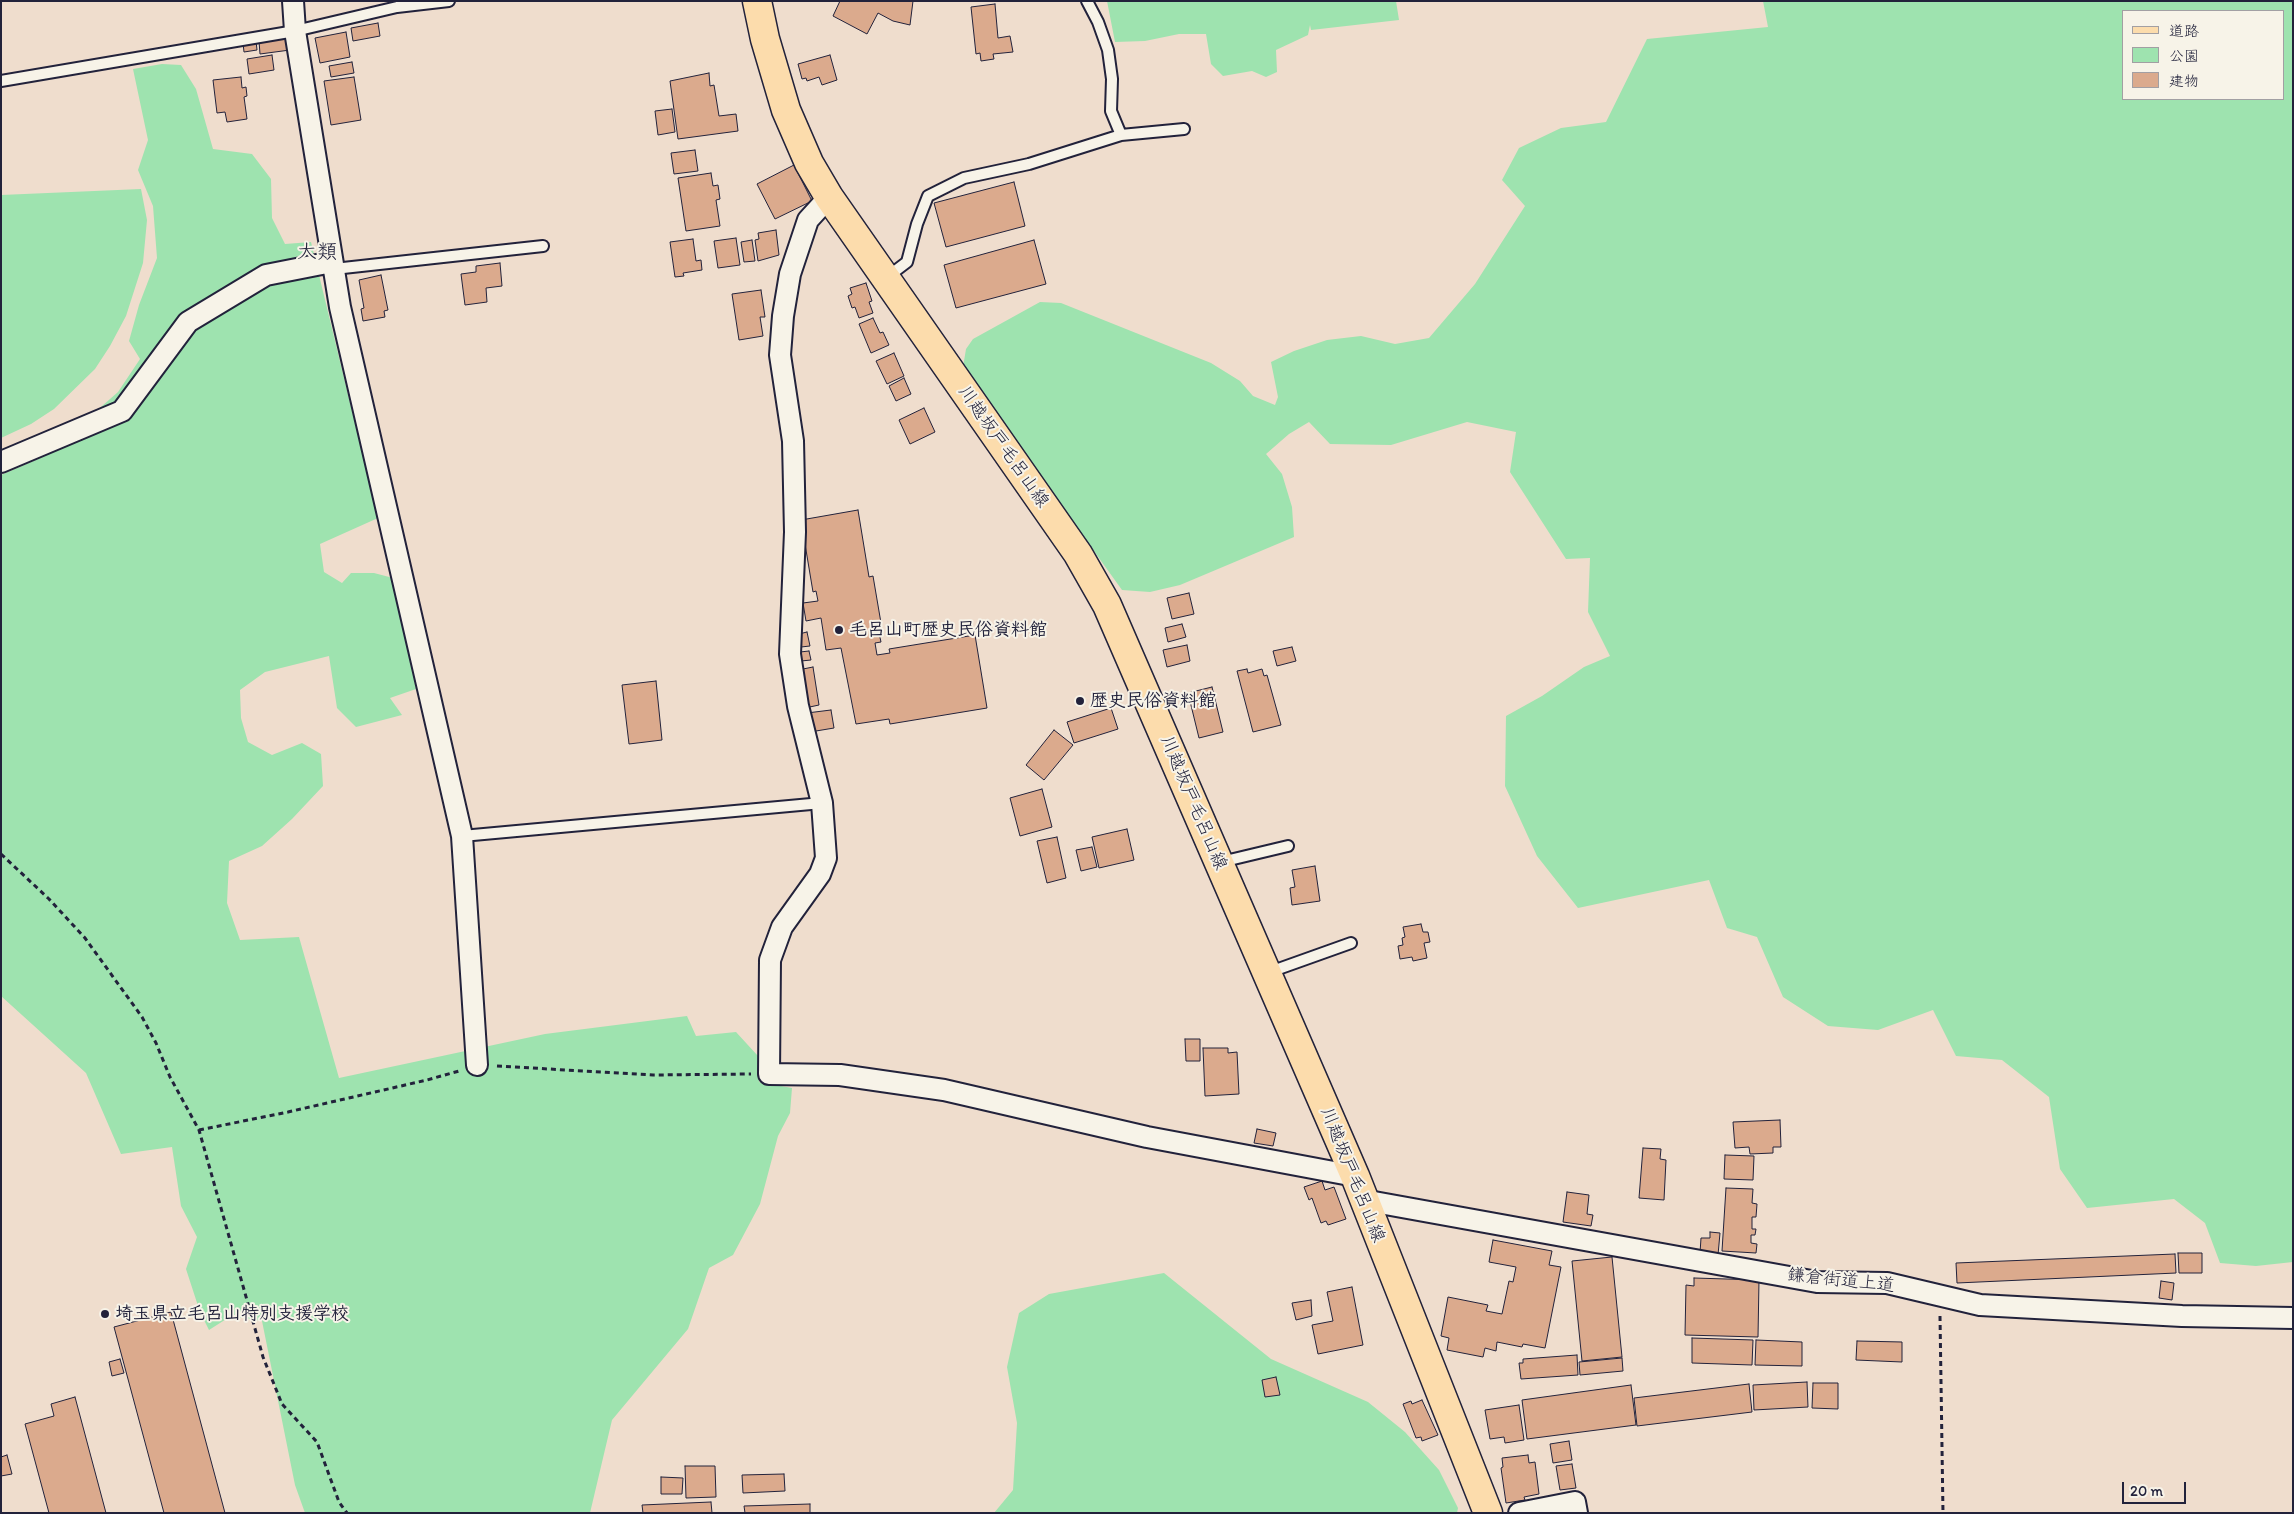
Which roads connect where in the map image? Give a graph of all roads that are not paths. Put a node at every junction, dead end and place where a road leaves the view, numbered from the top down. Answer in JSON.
{"nodes":[{"id":1,"x":293,"y":1,"type":"edge"},
{"id":2,"x":449,"y":1,"type":"edge"},
{"id":3,"x":757,"y":1,"type":"edge"},
{"id":4,"x":1087,"y":1,"type":"edge"},
{"id":5,"x":294,"y":31,"type":"junction"},
{"id":6,"x":1,"y":81,"type":"edge"},
{"id":7,"x":1184,"y":129,"type":"dead end"},
{"id":8,"x":1121,"y":135,"type":"junction"},
{"id":9,"x":829,"y":197,"type":"junction"},
{"id":10,"x":544,"y":246,"type":"dead end"},
{"id":11,"x":333,"y":266,"type":"junction"},
{"id":12,"x":886,"y":279,"type":"junction"},
{"id":13,"x":1,"y":462,"type":"edge"},
{"id":14,"x":822,"y":803,"type":"junction"},
{"id":15,"x":462,"y":836,"type":"junction"},
{"id":16,"x":1288,"y":846,"type":"dead end"},
{"id":17,"x":1219,"y":862,"type":"junction"},
{"id":18,"x":1351,"y":943,"type":"dead end"},
{"id":19,"x":1267,"y":973,"type":"junction"},
{"id":20,"x":477,"y":1065,"type":"dead end"},
{"id":21,"x":1359,"y":1188,"type":"junction"},
{"id":22,"x":2293,"y":1318,"type":"edge"},
{"id":23,"x":1488,"y":1513,"type":"edge"},
{"id":24,"x":1519,"y":1513,"type":"edge"},
{"id":25,"x":1577,"y":1513,"type":"edge"}],
"edges":[{"from":1,"to":5,"type":"street"},
{"from":2,"to":5,"type":"lane"},
{"from":3,"to":9,"type":"main road","name":"川越坂戸毛呂山線"},
{"from":4,"to":8,"type":"lane"},
{"from":5,"to":6,"type":"lane"},
{"from":5,"to":11,"type":"street"},
{"from":7,"to":8,"type":"lane"},
{"from":8,"to":12,"type":"lane"},
{"from":9,"to":12,"type":"main road","name":"川越坂戸毛呂山線"},
{"from":9,"to":14,"type":"street"},
{"from":10,"to":11,"type":"lane"},
{"from":11,"to":13,"type":"street"},
{"from":11,"to":15,"type":"street"},
{"from":12,"to":17,"type":"main road","name":"川越坂戸毛呂山線"},
{"from":14,"to":15,"type":"lane"},
{"from":14,"to":21,"type":"street","name":"鎌倉街道上道"},
{"from":15,"to":20,"type":"street"},
{"from":16,"to":17,"type":"lane"},
{"from":17,"to":19,"type":"main road","name":"川越坂戸毛呂山線"},
{"from":18,"to":19,"type":"lane"},
{"from":19,"to":21,"type":"main road","name":"川越坂戸毛呂山線"},
{"from":21,"to":22,"type":"street","name":"鎌倉街道上道"},
{"from":21,"to":23,"type":"main road","name":"川越坂戸毛呂山線"},
{"from":24,"to":25,"type":"street"}]}
